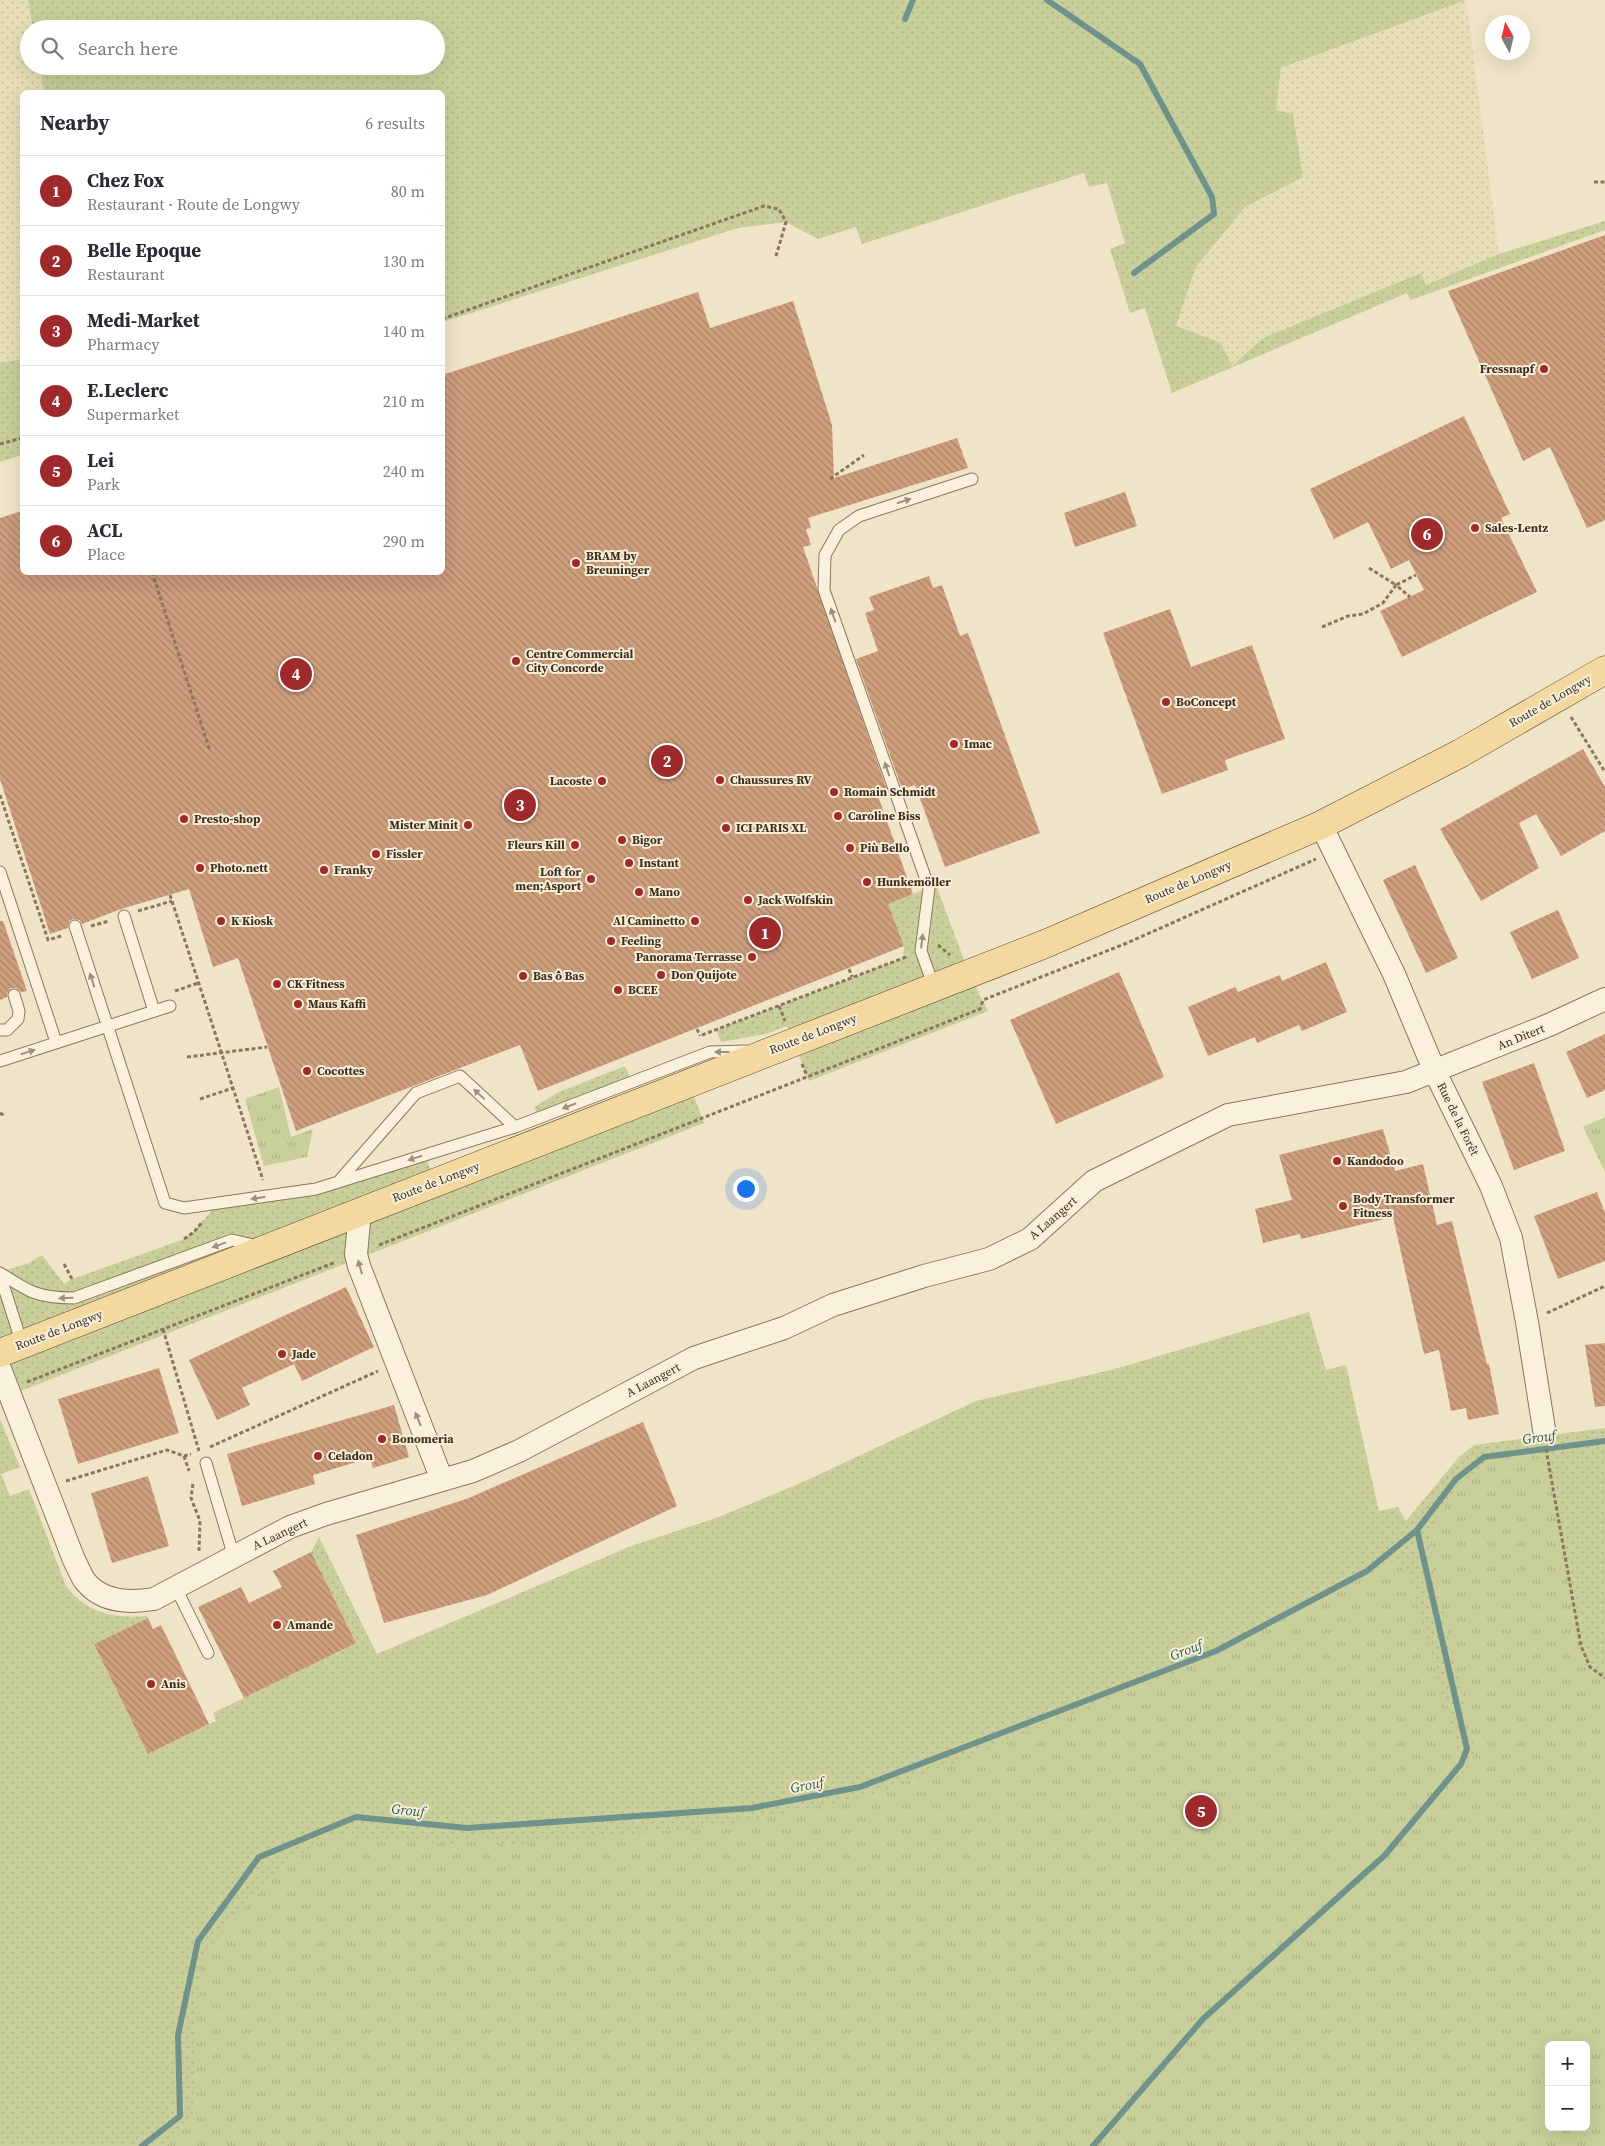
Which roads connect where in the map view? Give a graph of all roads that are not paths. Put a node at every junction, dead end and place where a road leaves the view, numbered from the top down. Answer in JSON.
{"nodes":[{"id":1,"x":972,"y":479,"type":"dead end"},
{"id":2,"x":1605,"y":670,"type":"edge"},
{"id":3,"x":1321,"y":825,"type":"junction"},
{"id":4,"x":0,"y":872,"type":"edge"},
{"id":5,"x":124,"y":916,"type":"road end"},
{"id":6,"x":76,"y":928,"type":"road end"},
{"id":7,"x":934,"y":987,"type":"junction"},
{"id":8,"x":14,"y":995,"type":"dead end"},
{"id":9,"x":1605,"y":999,"type":"edge"},
{"id":10,"x":170,"y":1006,"type":"dead end"},
{"id":11,"x":154,"y":1011,"type":"junction"},
{"id":12,"x":107,"y":1026,"type":"junction"},
{"id":13,"x":0,"y":1030,"type":"edge"},
{"id":14,"x":56,"y":1042,"type":"junction"},
{"id":15,"x":770,"y":1051,"type":"junction"},
{"id":16,"x":0,"y":1061,"type":"edge"},
{"id":17,"x":1435,"y":1072,"type":"junction"},
{"id":18,"x":515,"y":1127,"type":"junction"},
{"id":19,"x":339,"y":1182,"type":"junction"},
{"id":20,"x":360,"y":1212,"type":"junction"},
{"id":21,"x":266,"y":1249,"type":"junction"},
{"id":22,"x":0,"y":1274,"type":"edge"},
{"id":23,"x":11,"y":1348,"type":"edge"},
{"id":24,"x":4,"y":1379,"type":"edge"},
{"id":25,"x":1544,"y":1429,"type":"dead end"},
{"id":26,"x":206,"y":1463,"type":"dead end"},
{"id":27,"x":442,"y":1480,"type":"junction"},
{"id":28,"x":234,"y":1557,"type":"junction"},
{"id":29,"x":176,"y":1588,"type":"junction"},
{"id":30,"x":208,"y":1652,"type":"dead end"}],
"edges":[{"from":7,"to":1,"type":"lane","one_way":true},
{"from":2,"to":3,"type":"main road","name":"Route de Longwy"},
{"from":3,"to":7,"type":"main road","name":"Route de Longwy"},
{"from":3,"to":17,"type":"street","name":"Rue de la Forêt"},
{"from":4,"to":14,"type":"lane"},
{"from":5,"to":11,"type":"lane"},
{"from":12,"to":6,"type":"lane","one_way":true},
{"from":7,"to":15,"type":"main road","name":"Route de Longwy"},
{"from":8,"to":13,"type":"lane"},
{"from":9,"to":17,"type":"street","name":"An Ditert"},
{"from":10,"to":11,"type":"lane"},
{"from":11,"to":12,"type":"lane"},
{"from":12,"to":14,"type":"lane"},
{"from":19,"to":12,"type":"lane","one_way":true},
{"from":16,"to":14,"type":"lane","one_way":true},
{"from":15,"to":18,"type":"lane","one_way":true},
{"from":15,"to":20,"type":"main road","name":"Route de Longwy"},
{"from":17,"to":25,"type":"street","name":"Rue de la Forêt"},
{"from":17,"to":27,"type":"street","name":"A Laangert"},
{"from":18,"to":19,"type":"lane","one_way":true},
{"from":18,"to":19,"type":"lane","one_way":true},
{"from":20,"to":21,"type":"main road","name":"Route de Longwy"},
{"from":27,"to":20,"type":"street","one_way":true},
{"from":21,"to":22,"type":"lane","one_way":true},
{"from":21,"to":23,"type":"main road","name":"Route de Longwy"},
{"from":22,"to":23,"type":"lane"},
{"from":24,"to":29,"type":"street","name":"A Laangert"},
{"from":26,"to":28,"type":"lane"},
{"from":27,"to":28,"type":"street","name":"A Laangert"},
{"from":28,"to":29,"type":"street","name":"A Laangert"},
{"from":29,"to":30,"type":"lane"}]}
